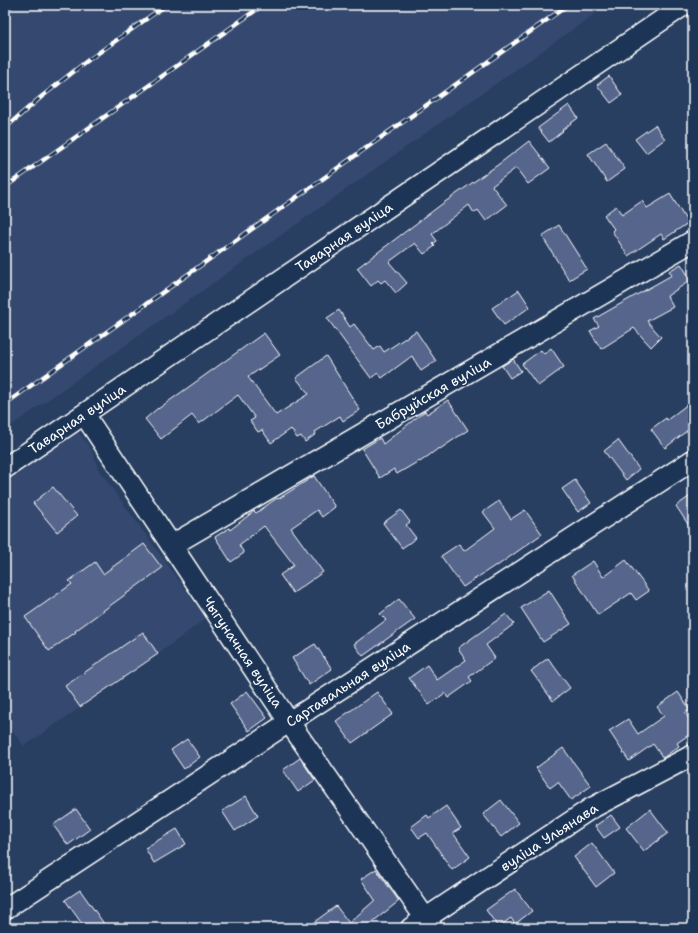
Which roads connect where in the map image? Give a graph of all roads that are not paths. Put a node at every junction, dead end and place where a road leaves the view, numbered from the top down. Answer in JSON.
{"nodes":[{"id":1,"x":684,"y":5,"type":"edge"},
{"id":2,"x":693,"y":13,"type":"edge"},
{"id":3,"x":693,"y":241,"type":"edge"},
{"id":4,"x":84,"y":414,"type":"junction"},
{"id":5,"x":693,"y":460,"type":"edge"},
{"id":6,"x":5,"y":468,"type":"edge"},
{"id":7,"x":172,"y":545,"type":"junction"},
{"id":8,"x":289,"y":722,"type":"junction"},
{"id":9,"x":693,"y":755,"type":"edge"},
{"id":10,"x":5,"y":909,"type":"edge"},
{"id":11,"x":423,"y":925,"type":"edge"}],
"edges":[{"from":1,"to":2,"type":"street"},
{"from":1,"to":4,"type":"street","name":"Таварная вуліца"},
{"from":3,"to":7,"type":"street","name":"Бабруйская вуліца"},
{"from":4,"to":6,"type":"street","name":"Таварная вуліца"},
{"from":4,"to":7,"type":"street","name":"Чыгуначная вуліца"},
{"from":5,"to":8,"type":"street","name":"Сартавальная вуліца"},
{"from":7,"to":8,"type":"street","name":"Чыгуначная вуліца"},
{"from":8,"to":10,"type":"street","name":"Сартавальная вуліца"},
{"from":8,"to":11,"type":"street","name":"Чыгуначная вуліца"},
{"from":9,"to":11,"type":"street","name":"вуліца Ульянава"}]}
